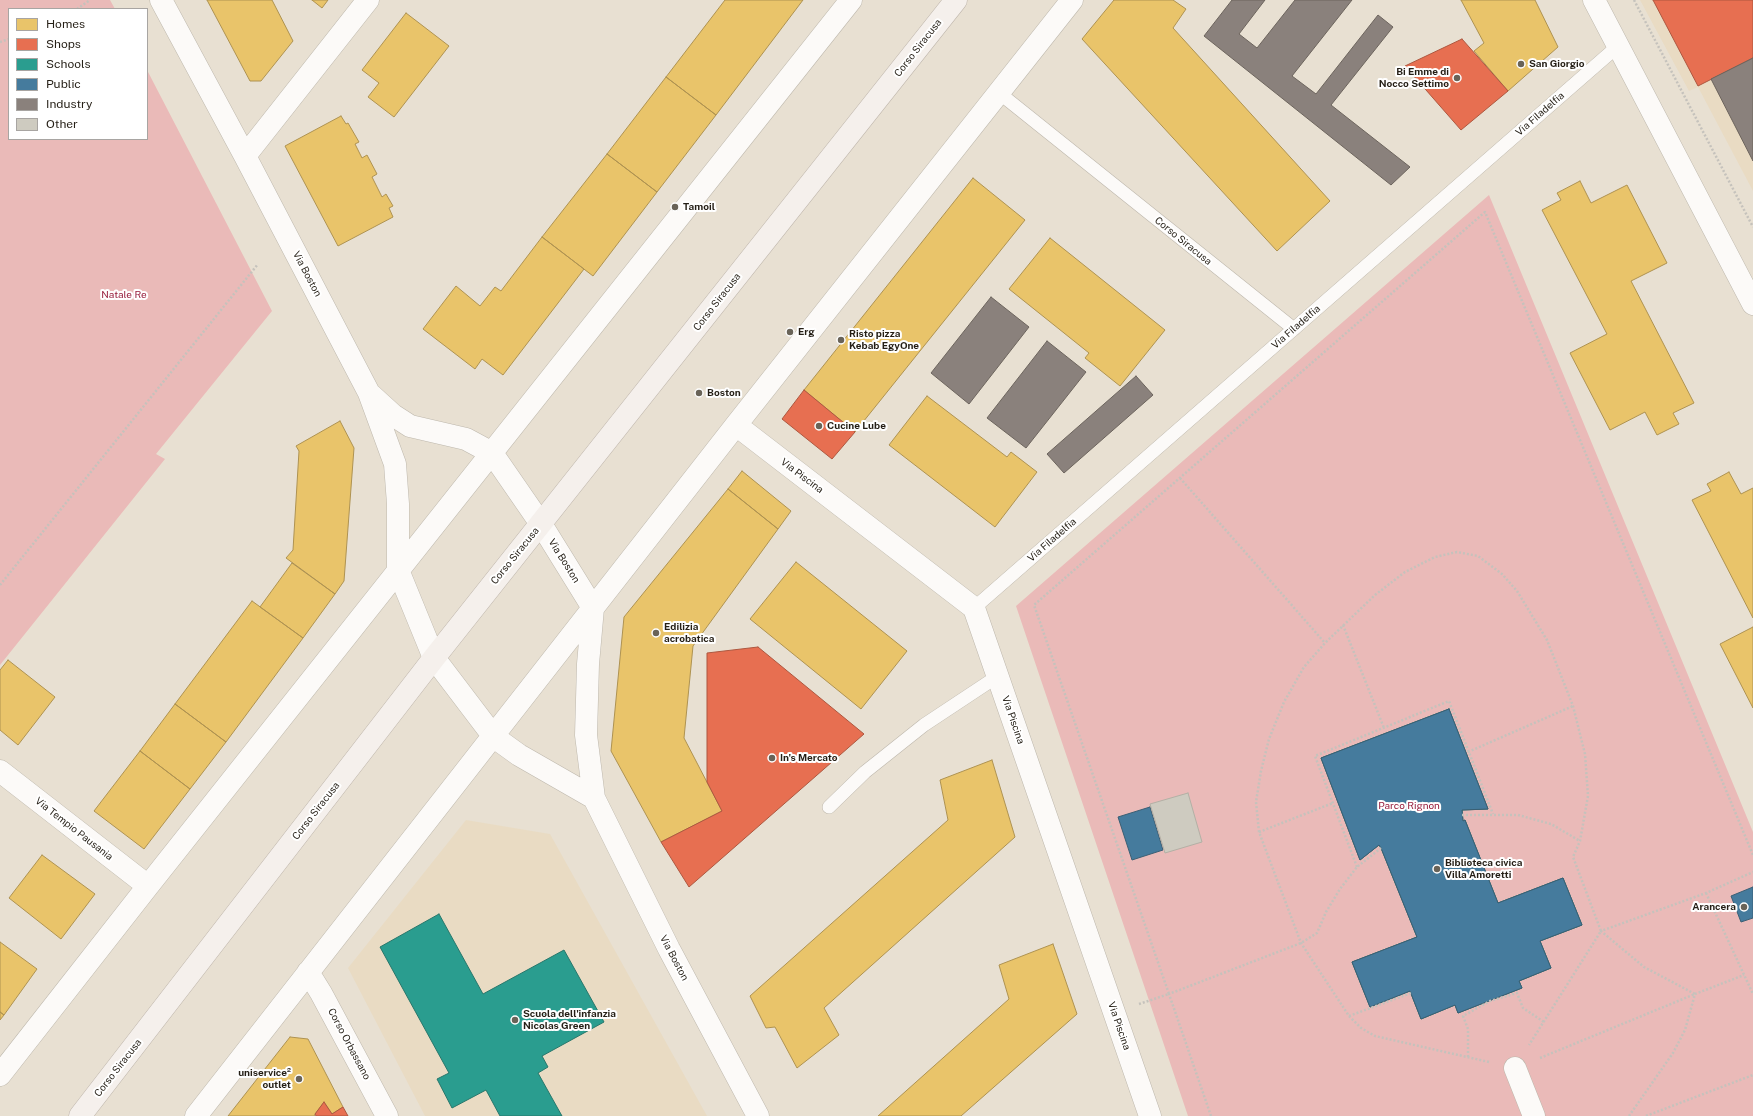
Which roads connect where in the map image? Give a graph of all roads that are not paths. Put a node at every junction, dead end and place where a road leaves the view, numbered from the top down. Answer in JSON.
{"nodes":[{"id":1,"x":161,"y":0,"type":"edge"},
{"id":2,"x":368,"y":0,"type":"edge"},
{"id":3,"x":850,"y":0,"type":"edge"},
{"id":4,"x":956,"y":0,"type":"edge"},
{"id":5,"x":1072,"y":0,"type":"edge"},
{"id":6,"x":1594,"y":0,"type":"edge"},
{"id":7,"x":1618,"y":46,"type":"junction"},
{"id":8,"x":998,"y":92,"type":"junction"},
{"id":9,"x":245,"y":156,"type":"junction"},
{"id":10,"x":1753,"y":304,"type":"edge"},
{"id":11,"x":1294,"y":329,"type":"junction"},
{"id":12,"x":369,"y":393,"type":"junction"},
{"id":13,"x":736,"y":426,"type":"junction"},
{"id":14,"x":492,"y":453,"type":"junction"},
{"id":15,"x":541,"y":524,"type":"junction"},
{"id":16,"x":398,"y":570,"type":"junction"},
{"id":17,"x":593,"y":608,"type":"junction"},
{"id":18,"x":974,"y":608,"type":"junction"},
{"id":19,"x":434,"y":658,"type":"junction"},
{"id":20,"x":998,"y":676,"type":"junction"},
{"id":21,"x":494,"y":737,"type":"junction"},
{"id":22,"x":0,"y":771,"type":"edge"},
{"id":23,"x":594,"y":798,"type":"junction"},
{"id":24,"x":829,"y":807,"type":"dead end"},
{"id":25,"x":148,"y":886,"type":"junction"},
{"id":26,"x":308,"y":972,"type":"junction"},
{"id":27,"x":1515,"y":1068,"type":"road end"},
{"id":28,"x":0,"y":1076,"type":"edge"},
{"id":29,"x":80,"y":1116,"type":"edge"},
{"id":30,"x":196,"y":1116,"type":"edge"},
{"id":31,"x":387,"y":1116,"type":"edge"},
{"id":32,"x":758,"y":1116,"type":"edge"},
{"id":33,"x":1150,"y":1116,"type":"edge"},
{"id":34,"x":1534,"y":1116,"type":"edge"}],
"edges":[{"from":1,"to":9,"type":"street","name":"Via Boston"},
{"from":2,"to":9,"type":"street"},
{"from":3,"to":14,"type":"street"},
{"from":4,"to":15,"type":"main road","name":"Corso Siracusa"},
{"from":5,"to":8,"type":"street"},
{"from":6,"to":7,"type":"street"},
{"from":7,"to":10,"type":"street"},
{"from":7,"to":11,"type":"lane","name":"Via Filadelfia"},
{"from":8,"to":11,"type":"lane","name":"Corso Siracusa"},
{"from":8,"to":13,"type":"street"},
{"from":9,"to":12,"type":"street","name":"Via Boston"},
{"from":11,"to":18,"type":"lane","name":"Via Filadelfia"},
{"from":12,"to":14,"type":"street","name":"Via Boston"},
{"from":12,"to":16,"type":"street","name":"Via Boston"},
{"from":13,"to":17,"type":"street"},
{"from":13,"to":18,"type":"street","name":"Via Piscina"},
{"from":14,"to":15,"type":"street","name":"Via Boston"},
{"from":14,"to":16,"type":"street"},
{"from":15,"to":17,"type":"street","name":"Via Boston"},
{"from":15,"to":19,"type":"main road","name":"Corso Siracusa"},
{"from":16,"to":19,"type":"street","name":"Via Boston"},
{"from":16,"to":25,"type":"street"},
{"from":17,"to":21,"type":"street"},
{"from":17,"to":23,"type":"street","name":"Via Boston"},
{"from":18,"to":20,"type":"street","name":"Via Piscina"},
{"from":19,"to":21,"type":"street","name":"Via Boston"},
{"from":19,"to":29,"type":"main road","name":"Corso Siracusa"},
{"from":20,"to":24,"type":"lane"},
{"from":20,"to":33,"type":"street","name":"Via Piscina"},
{"from":21,"to":23,"type":"street","name":"Via Boston"},
{"from":21,"to":26,"type":"street"},
{"from":22,"to":25,"type":"street","name":"Via Tempio Pausania"},
{"from":23,"to":32,"type":"street","name":"Via Boston"},
{"from":25,"to":28,"type":"street"},
{"from":26,"to":30,"type":"street"},
{"from":26,"to":31,"type":"street","name":"Corso Orbassano"},
{"from":27,"to":34,"type":"street"}]}
